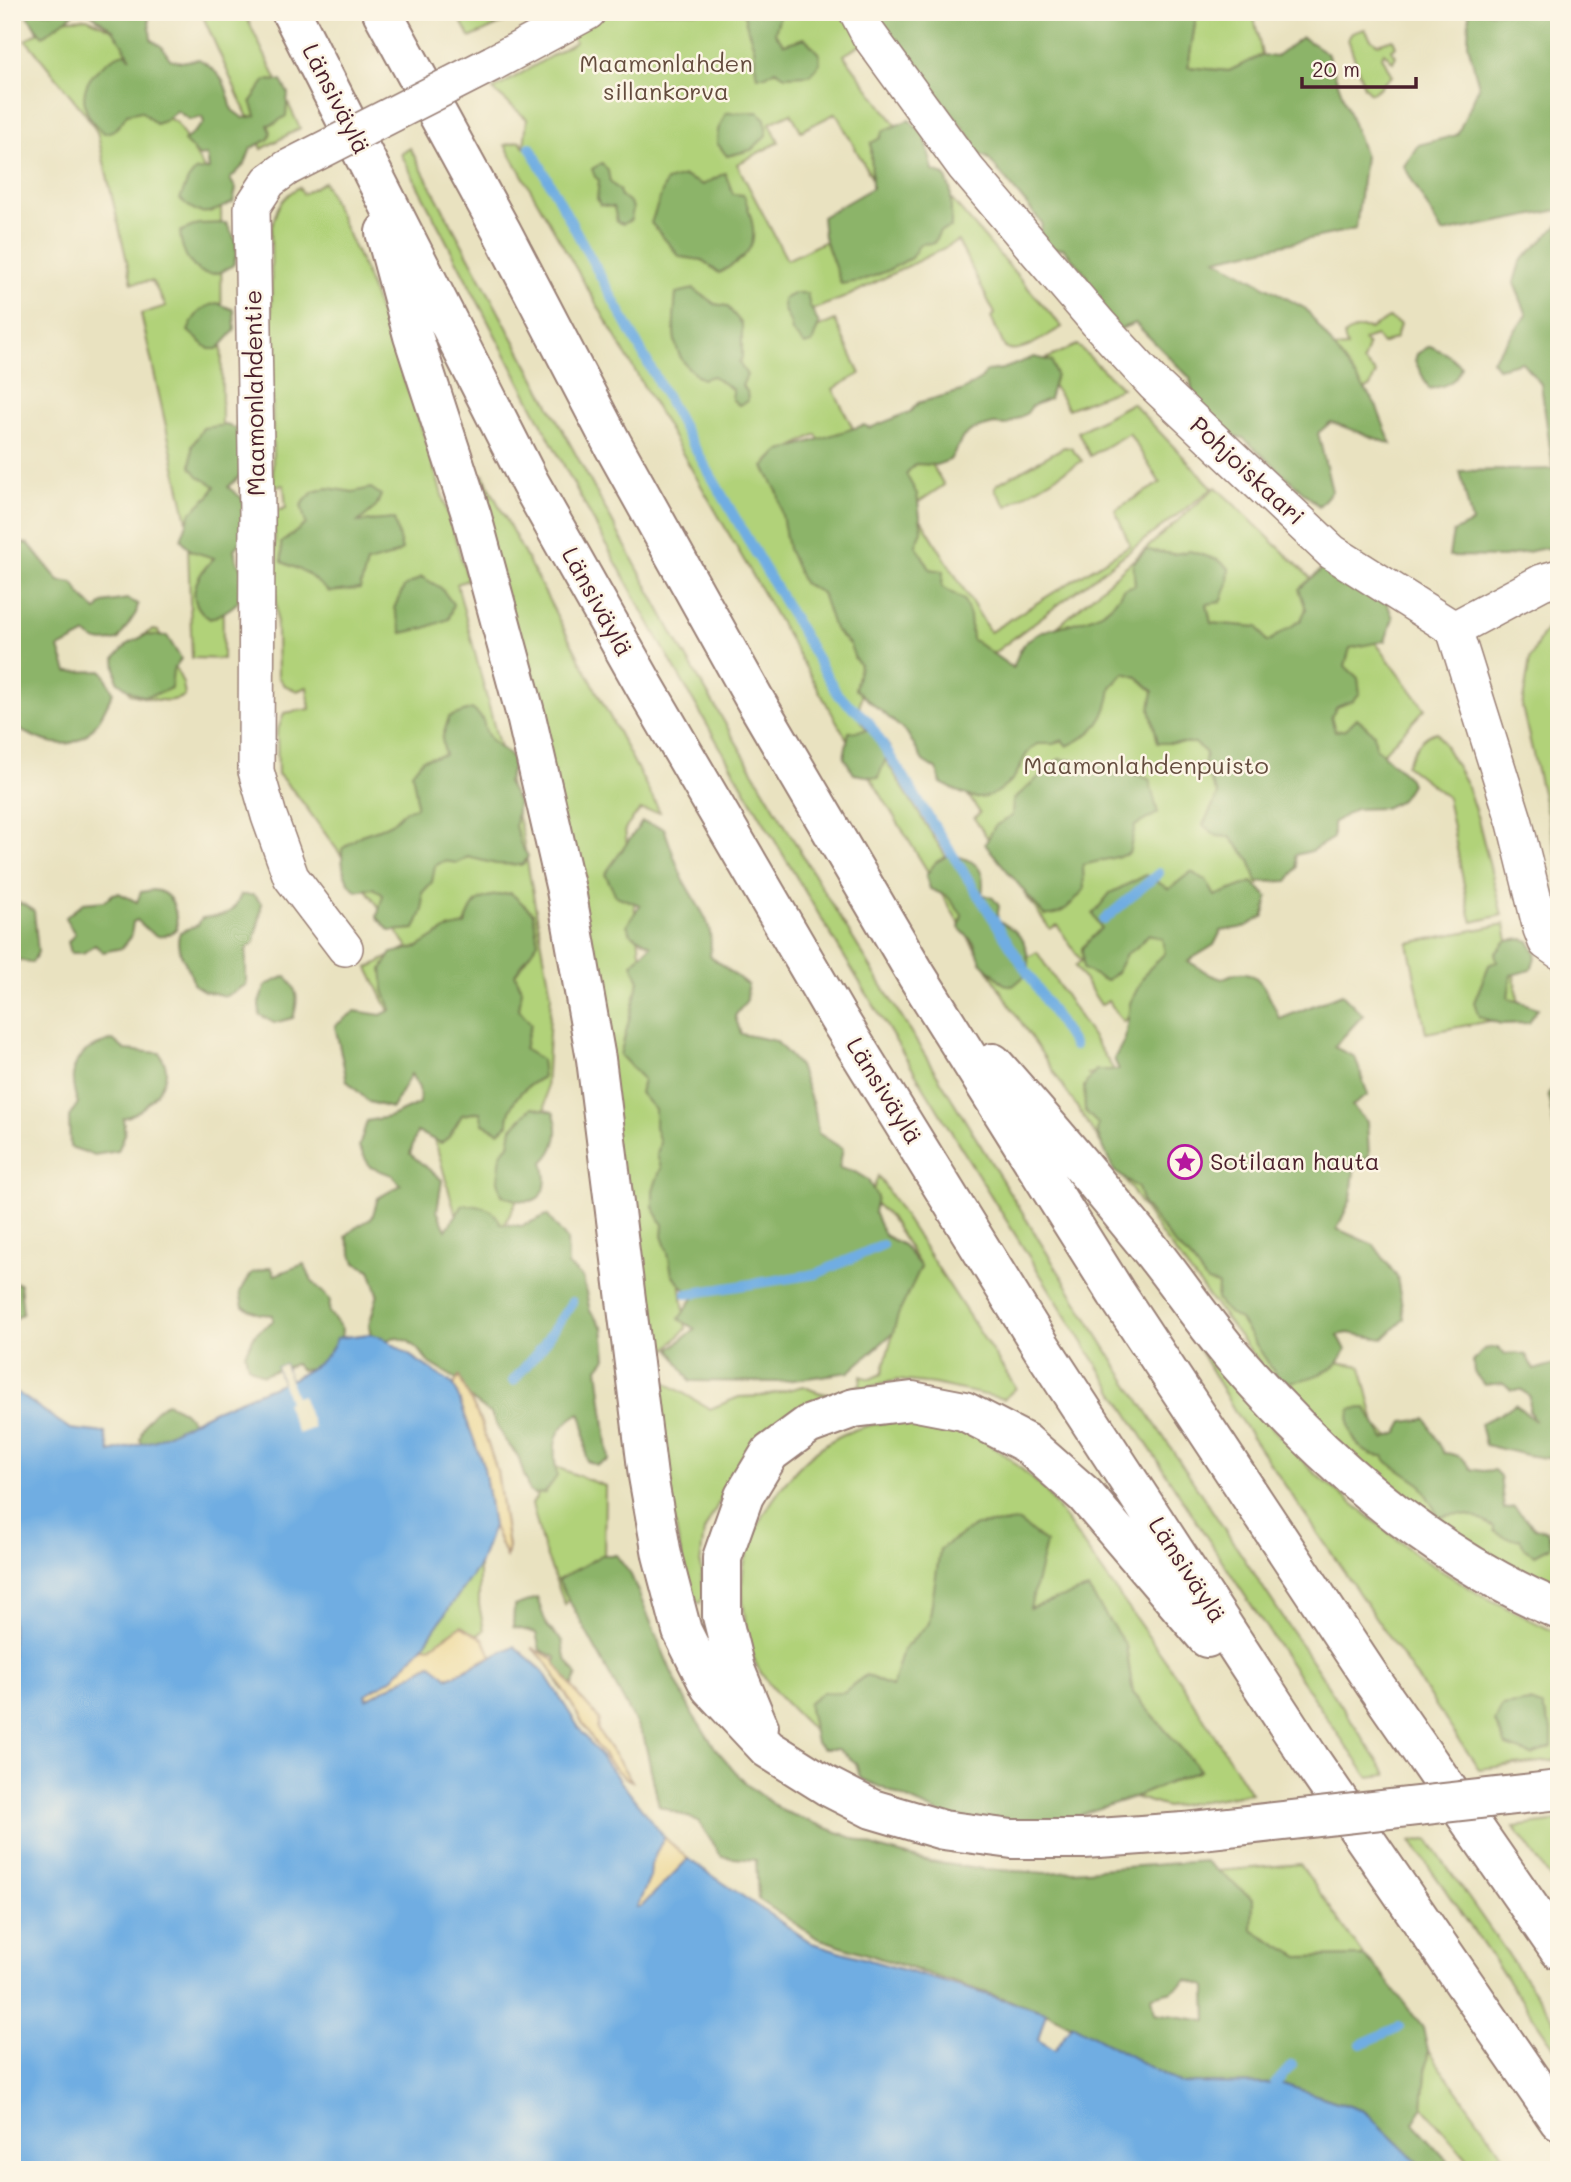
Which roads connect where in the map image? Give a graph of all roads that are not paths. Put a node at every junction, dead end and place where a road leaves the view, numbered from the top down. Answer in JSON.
{"nodes":[{"id":1,"x":291,"y":12,"type":"edge"},
{"id":2,"x":382,"y":12,"type":"edge"},
{"id":3,"x":588,"y":12,"type":"edge"},
{"id":4,"x":857,"y":12,"type":"edge"},
{"id":5,"x":364,"y":156,"type":"junction"},
{"id":6,"x":1559,"y":577,"type":"edge"},
{"id":7,"x":1454,"y":629,"type":"junction"},
{"id":8,"x":345,"y":948,"type":"dead end"},
{"id":9,"x":1559,"y":951,"type":"edge"},
{"id":10,"x":917,"y":976,"type":"junction"},
{"id":11,"x":1559,"y":1610,"type":"edge"},
{"id":12,"x":768,"y":1749,"type":"junction"},
{"id":13,"x":1310,"y":1759,"type":"junction"},
{"id":14,"x":1559,"y":1790,"type":"edge"},
{"id":15,"x":1559,"y":1950,"type":"edge"},
{"id":16,"x":1559,"y":2121,"type":"edge"}],
"edges":[{"from":1,"to":5,"type":"highway","name":"Länsiväylä"},
{"from":2,"to":10,"type":"highway"},
{"from":3,"to":8,"type":"street","name":"Maamonlahdentie","bridge":true},
{"from":4,"to":7,"type":"street","name":"Pohjoiskaari"},
{"from":5,"to":12,"type":"highway"},
{"from":5,"to":13,"type":"highway","name":"Länsiväylä"},
{"from":6,"to":7,"type":"street"},
{"from":7,"to":9,"type":"street"},
{"from":10,"to":11,"type":"highway"},
{"from":10,"to":15,"type":"highway"},
{"from":12,"to":13,"type":"highway"},
{"from":12,"to":14,"type":"highway","bridge":true},
{"from":13,"to":16,"type":"highway","name":"Länsiväylä"}]}
